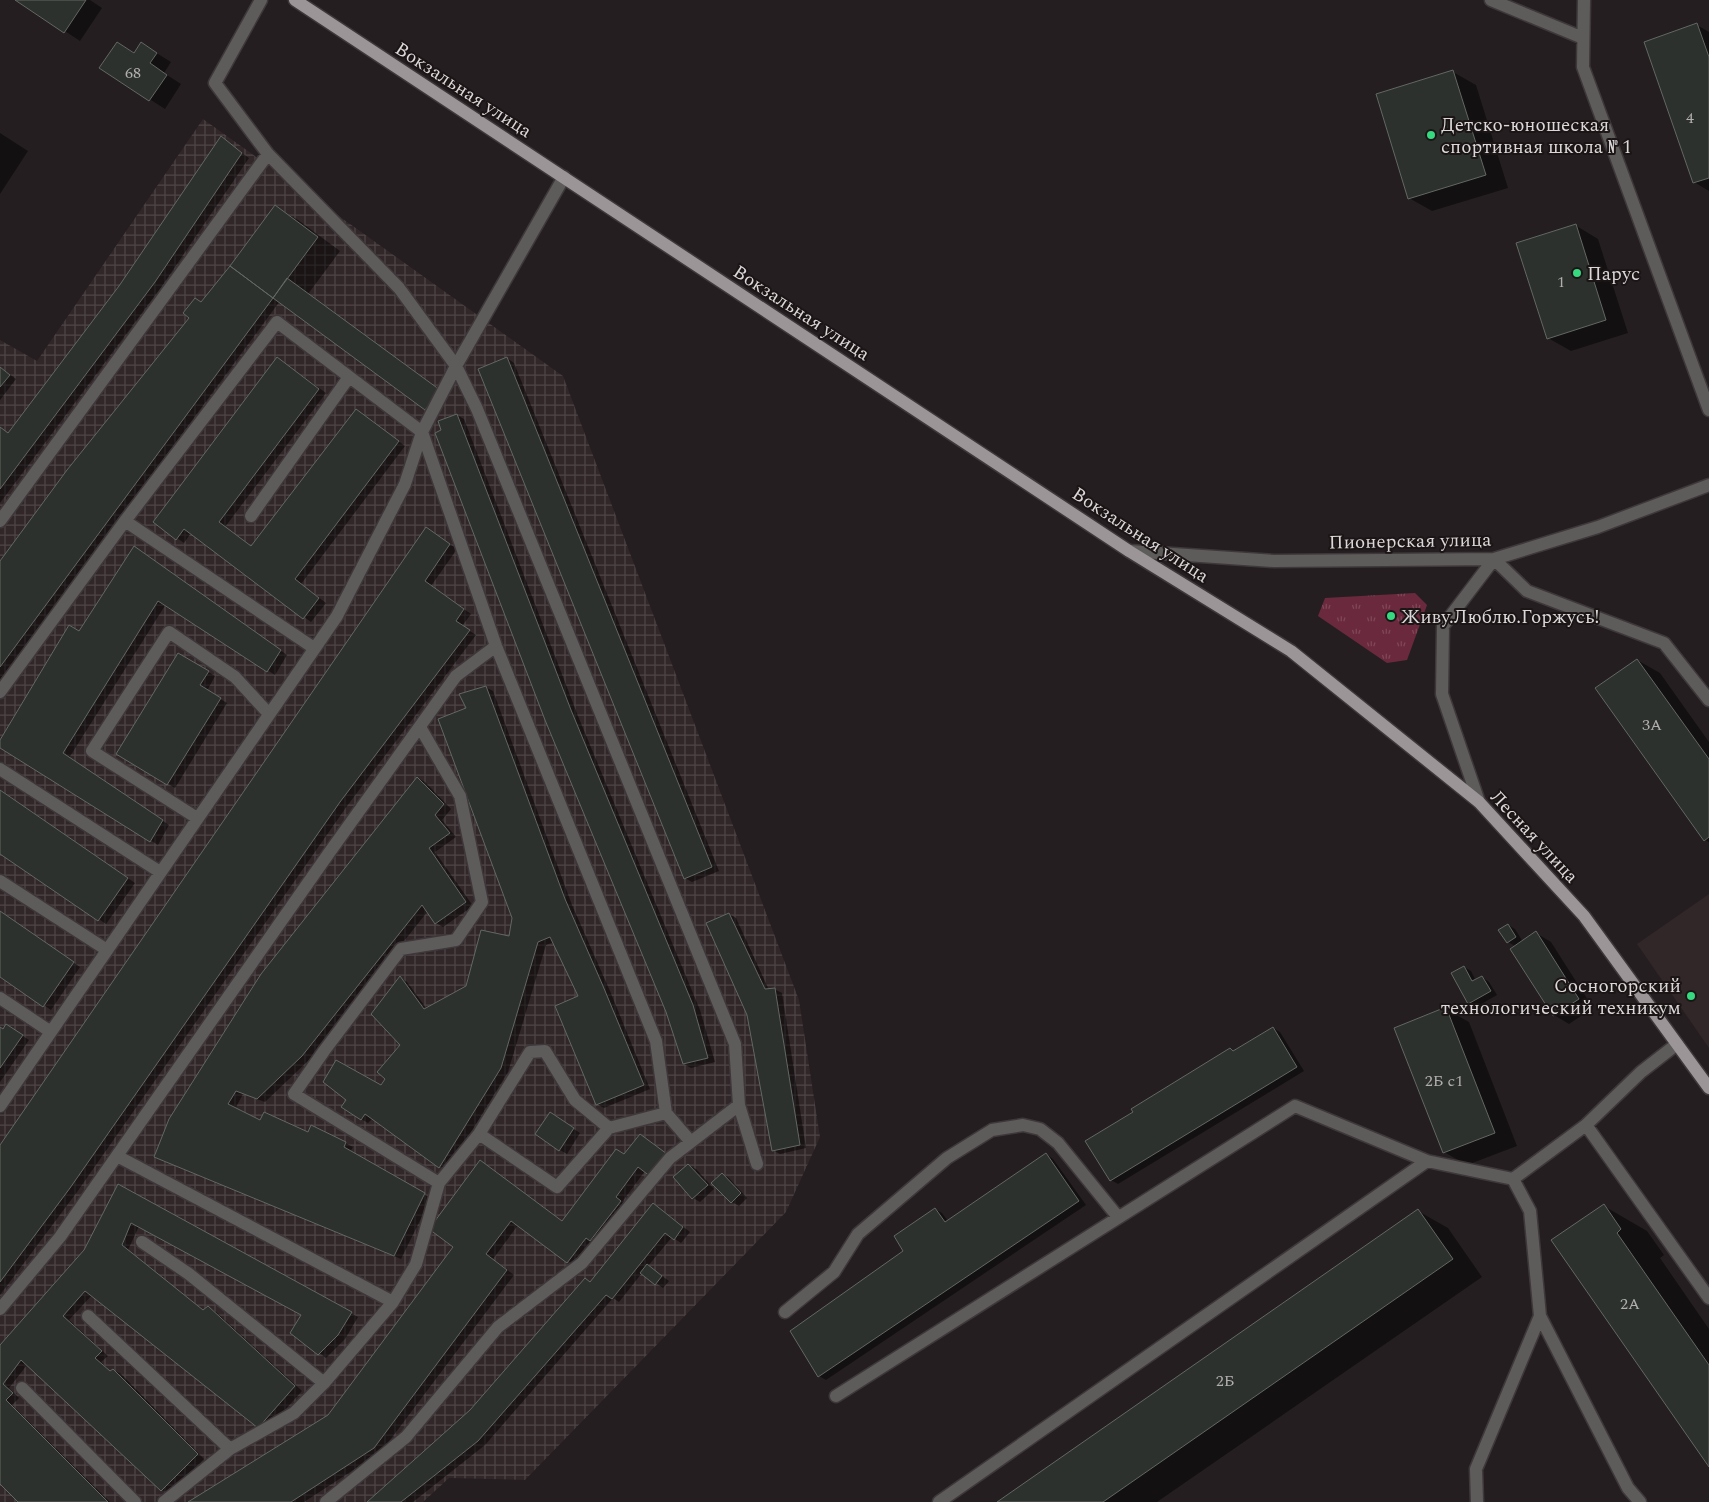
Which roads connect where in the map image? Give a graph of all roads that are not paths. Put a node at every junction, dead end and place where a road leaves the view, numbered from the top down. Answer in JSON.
{"nodes":[{"id":1,"x":261,"y":0,"type":"edge"},
{"id":2,"x":295,"y":0,"type":"edge"},
{"id":3,"x":1491,"y":0,"type":"edge"},
{"id":4,"x":1584,"y":0,"type":"edge"},
{"id":5,"x":1583,"y":38,"type":"junction"},
{"id":6,"x":268,"y":154,"type":"junction"},
{"id":7,"x":564,"y":177,"type":"junction"},
{"id":8,"x":456,"y":366,"type":"junction"},
{"id":9,"x":350,"y":377,"type":"junction"},
{"id":10,"x":1709,"y":410,"type":"edge"},
{"id":11,"x":422,"y":432,"type":"junction"},
{"id":12,"x":1709,"y":485,"type":"edge"},
{"id":13,"x":251,"y":516,"type":"dead end"},
{"id":14,"x":0,"y":521,"type":"edge"},
{"id":15,"x":125,"y":522,"type":"junction"},
{"id":16,"x":1129,"y":551,"type":"junction"},
{"id":17,"x":1494,"y":559,"type":"junction"},
{"id":18,"x":496,"y":646,"type":"junction"},
{"id":19,"x":314,"y":648,"type":"junction"},
{"id":20,"x":1291,"y":651,"type":"joint"},
{"id":21,"x":0,"y":692,"type":"edge"},
{"id":22,"x":1709,"y":700,"type":"edge"},
{"id":23,"x":269,"y":714,"type":"junction"},
{"id":24,"x":420,"y":727,"type":"junction"},
{"id":25,"x":0,"y":769,"type":"edge"},
{"id":26,"x":1478,"y":802,"type":"junction"},
{"id":27,"x":197,"y":818,"type":"junction"},
{"id":28,"x":160,"y":872,"type":"junction"},
{"id":29,"x":0,"y":881,"type":"edge"},
{"id":30,"x":107,"y":950,"type":"junction"},
{"id":31,"x":0,"y":998,"type":"edge"},
{"id":32,"x":51,"y":1032,"type":"junction"},
{"id":33,"x":1677,"y":1044,"type":"junction"},
{"id":34,"x":1709,"y":1088,"type":"edge"},
{"id":35,"x":739,"y":1105,"type":"junction"},
{"id":36,"x":0,"y":1106,"type":"edge"},
{"id":37,"x":666,"y":1113,"type":"junction"},
{"id":38,"x":1586,"y":1125,"type":"junction"},
{"id":39,"x":609,"y":1128,"type":"junction"},
{"id":40,"x":479,"y":1134,"type":"junction"},
{"id":41,"x":691,"y":1142,"type":"junction"},
{"id":42,"x":117,"y":1156,"type":"junction"},
{"id":43,"x":1427,"y":1161,"type":"junction"},
{"id":44,"x":757,"y":1164,"type":"dead end"},
{"id":45,"x":1513,"y":1179,"type":"junction"},
{"id":46,"x":439,"y":1183,"type":"junction"},
{"id":47,"x":1118,"y":1217,"type":"junction"},
{"id":48,"x":142,"y":1242,"type":"dead end"},
{"id":49,"x":1709,"y":1298,"type":"edge"},
{"id":50,"x":393,"y":1302,"type":"junction"},
{"id":51,"x":0,"y":1309,"type":"edge"},
{"id":52,"x":785,"y":1312,"type":"dead end"},
{"id":53,"x":88,"y":1316,"type":"dead end"},
{"id":54,"x":1540,"y":1316,"type":"junction"},
{"id":55,"x":324,"y":1383,"type":"junction"},
{"id":56,"x":22,"y":1388,"type":"dead end"},
{"id":57,"x":836,"y":1396,"type":"dead end"},
{"id":58,"x":230,"y":1449,"type":"junction"},
{"id":59,"x":135,"y":1502,"type":"edge"},
{"id":60,"x":164,"y":1502,"type":"edge"},
{"id":61,"x":326,"y":1502,"type":"edge"},
{"id":62,"x":939,"y":1502,"type":"edge"},
{"id":63,"x":1477,"y":1502,"type":"edge"},
{"id":64,"x":1640,"y":1502,"type":"edge"}],
"edges":[{"from":1,"to":6,"type":"street"},
{"from":2,"to":7,"type":"main road","name":"Вокзальная улица"},
{"from":3,"to":5,"type":"street"},
{"from":4,"to":5,"type":"street"},
{"from":5,"to":10,"type":"street"},
{"from":6,"to":8,"type":"street"},
{"from":6,"to":14,"type":"street"},
{"from":7,"to":8,"type":"street"},
{"from":7,"to":16,"type":"main road","name":"Вокзальная улица"},
{"from":8,"to":11,"type":"street"},
{"from":8,"to":35,"type":"street"},
{"from":9,"to":11,"type":"street"},
{"from":9,"to":13,"type":"street"},
{"from":9,"to":15,"type":"street"},
{"from":11,"to":18,"type":"street"},
{"from":11,"to":19,"type":"street"},
{"from":12,"to":17,"type":"street","name":"Пионерская улица"},
{"from":15,"to":19,"type":"street"},
{"from":15,"to":21,"type":"street"},
{"from":16,"to":17,"type":"street","name":"Пионерская улица"},
{"from":16,"to":20,"type":"main road","name":"Вокзальная улица"},
{"from":17,"to":22,"type":"street"},
{"from":17,"to":26,"type":"street"},
{"from":18,"to":24,"type":"street"},
{"from":18,"to":37,"type":"street"},
{"from":19,"to":23,"type":"street"},
{"from":20,"to":26,"type":"main road","name":"Лесная улица"},
{"from":23,"to":27,"type":"street"},
{"from":23,"to":27,"type":"street"},
{"from":24,"to":42,"type":"street"},
{"from":24,"to":46,"type":"street"},
{"from":25,"to":28,"type":"street"},
{"from":26,"to":33,"type":"main road","name":"Лесная улица"},
{"from":27,"to":28,"type":"street"},
{"from":28,"to":30,"type":"street"},
{"from":29,"to":30,"type":"street"},
{"from":30,"to":32,"type":"street"},
{"from":31,"to":32,"type":"street"},
{"from":32,"to":36,"type":"street"},
{"from":33,"to":34,"type":"main road","name":"Лесная улица"},
{"from":33,"to":38,"type":"street"},
{"from":35,"to":41,"type":"street"},
{"from":35,"to":44,"type":"street"},
{"from":37,"to":39,"type":"street"},
{"from":37,"to":41,"type":"street"},
{"from":38,"to":45,"type":"street"},
{"from":38,"to":49,"type":"street"},
{"from":39,"to":40,"type":"street"},
{"from":39,"to":40,"type":"street"},
{"from":40,"to":46,"type":"street"},
{"from":41,"to":61,"type":"street"},
{"from":42,"to":50,"type":"street"},
{"from":42,"to":51,"type":"street"},
{"from":43,"to":45,"type":"street"},
{"from":43,"to":47,"type":"street"},
{"from":43,"to":62,"type":"street"},
{"from":45,"to":54,"type":"street"},
{"from":46,"to":50,"type":"street"},
{"from":47,"to":52,"type":"street"},
{"from":47,"to":57,"type":"street"},
{"from":48,"to":55,"type":"street"},
{"from":50,"to":55,"type":"street"},
{"from":53,"to":58,"type":"street"},
{"from":54,"to":63,"type":"street"},
{"from":54,"to":64,"type":"street"},
{"from":55,"to":58,"type":"street"},
{"from":56,"to":59,"type":"street"},
{"from":58,"to":60,"type":"street"}]}
